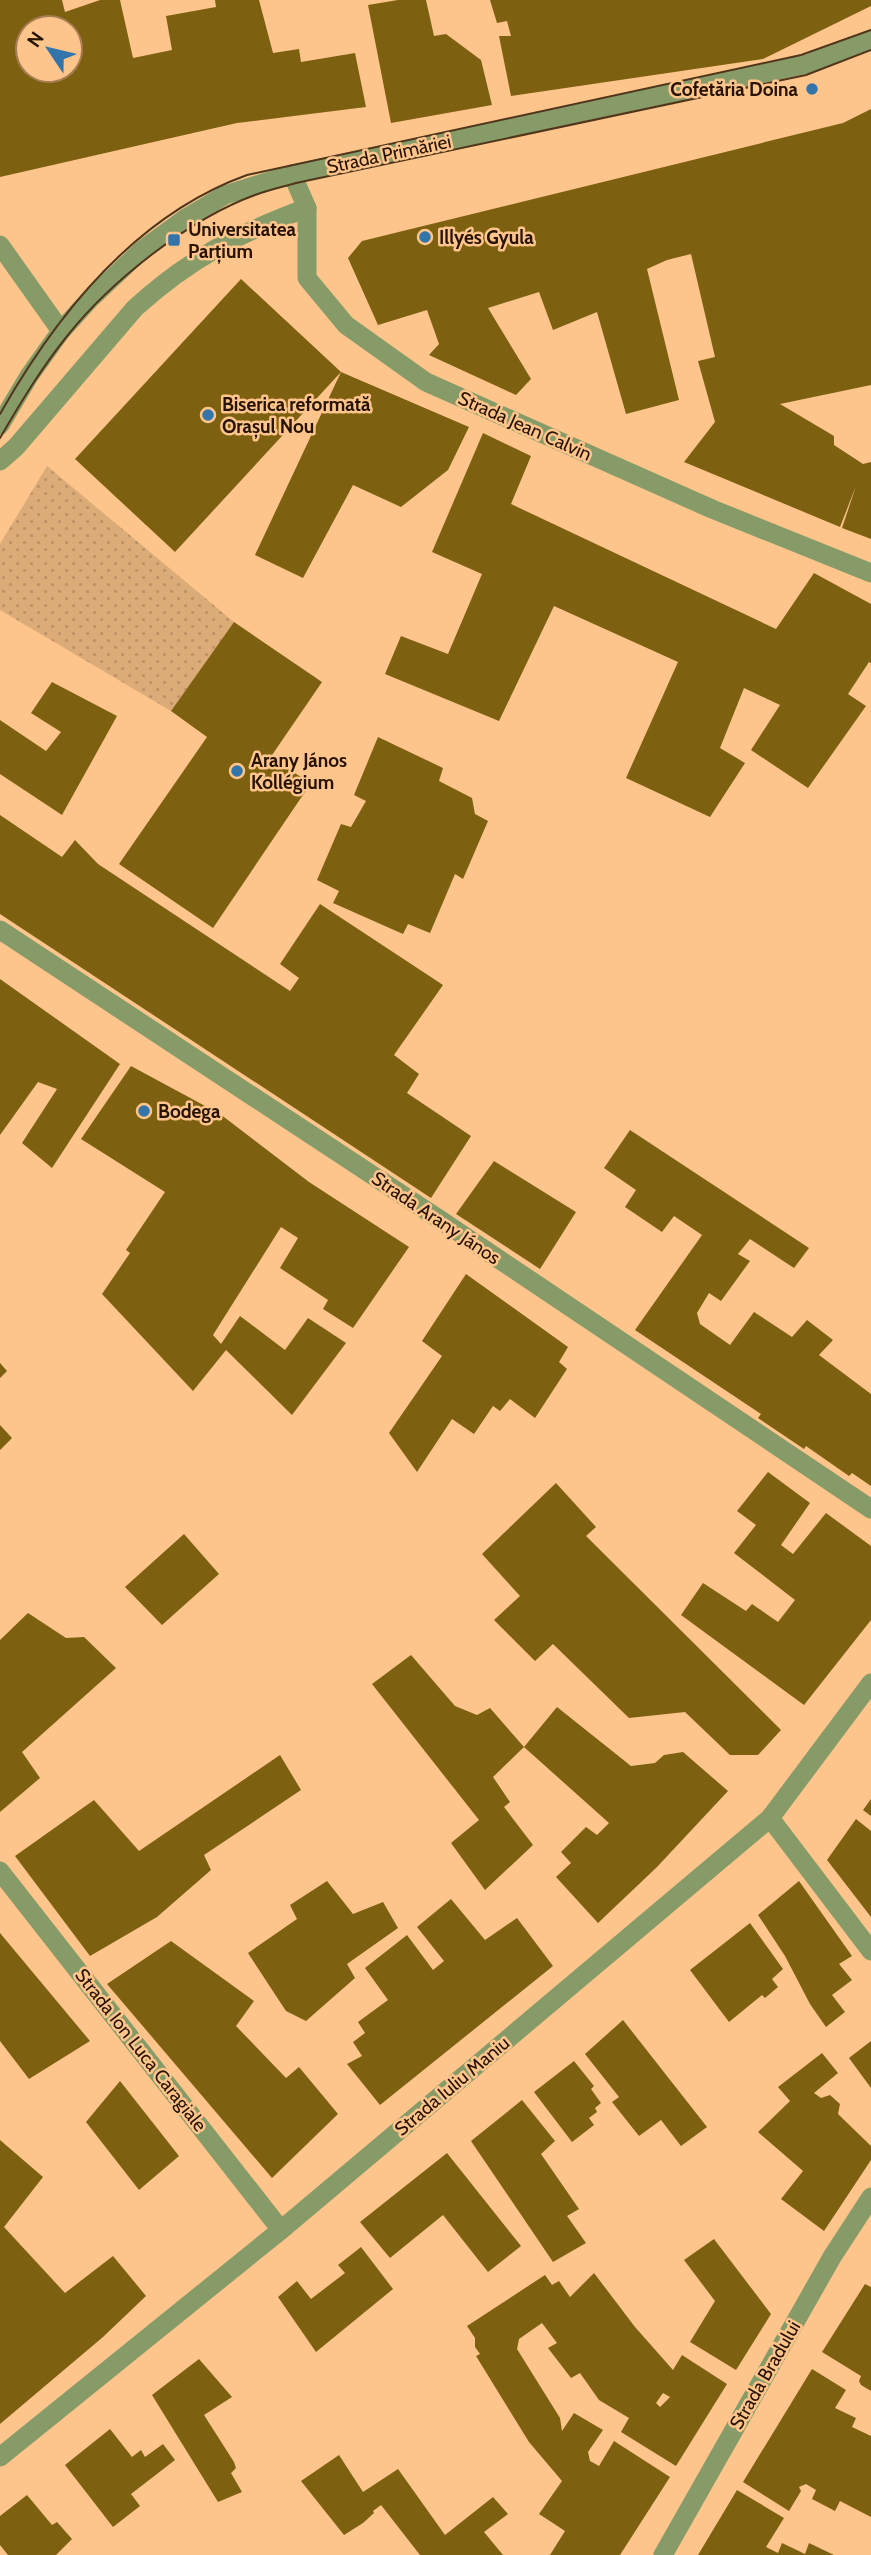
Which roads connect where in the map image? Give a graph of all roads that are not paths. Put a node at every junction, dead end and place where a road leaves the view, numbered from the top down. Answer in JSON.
{"nodes":[{"id":1,"x":871,"y":39,"type":"edge"},
{"id":2,"x":292,"y":174,"type":"junction"},
{"id":3,"x":307,"y":208,"type":"junction"},
{"id":4,"x":0,"y":245,"type":"edge"},
{"id":5,"x":61,"y":331,"type":"junction"},
{"id":6,"x":0,"y":425,"type":"edge"},
{"id":7,"x":0,"y":461,"type":"edge"},
{"id":8,"x":871,"y":573,"type":"edge"},
{"id":9,"x":0,"y":930,"type":"edge"},
{"id":10,"x":871,"y":1509,"type":"edge"},
{"id":11,"x":871,"y":1683,"type":"edge"},
{"id":12,"x":770,"y":1818,"type":"junction"},
{"id":13,"x":0,"y":1871,"type":"edge"},
{"id":14,"x":871,"y":1951,"type":"edge"},
{"id":15,"x":871,"y":2197,"type":"edge"},
{"id":16,"x":281,"y":2230,"type":"junction"},
{"id":17,"x":0,"y":2457,"type":"edge"},
{"id":18,"x":663,"y":2555,"type":"edge"}],
"edges":[{"from":1,"to":2,"type":"street","name":"Strada Primăriei"},
{"from":2,"to":3,"type":"street","name":"Strada Jean Calvin"},
{"from":2,"to":5,"type":"street","name":"Strada Primăriei"},
{"from":3,"to":7,"type":"street"},
{"from":3,"to":8,"type":"street","name":"Strada Jean Calvin"},
{"from":4,"to":5,"type":"street"},
{"from":5,"to":6,"type":"street","name":"Strada Primăriei"},
{"from":9,"to":10,"type":"street","name":"Strada Arany János"},
{"from":11,"to":12,"type":"street","name":"Strada Iuliu Maniu"},
{"from":12,"to":14,"type":"street"},
{"from":12,"to":16,"type":"street","name":"Strada Iuliu Maniu"},
{"from":13,"to":16,"type":"street","name":"Strada Ion Luca Caragiale"},
{"from":15,"to":18,"type":"street","name":"Strada Bradului"},
{"from":16,"to":17,"type":"street","name":"Strada Iuliu Maniu"}]}
